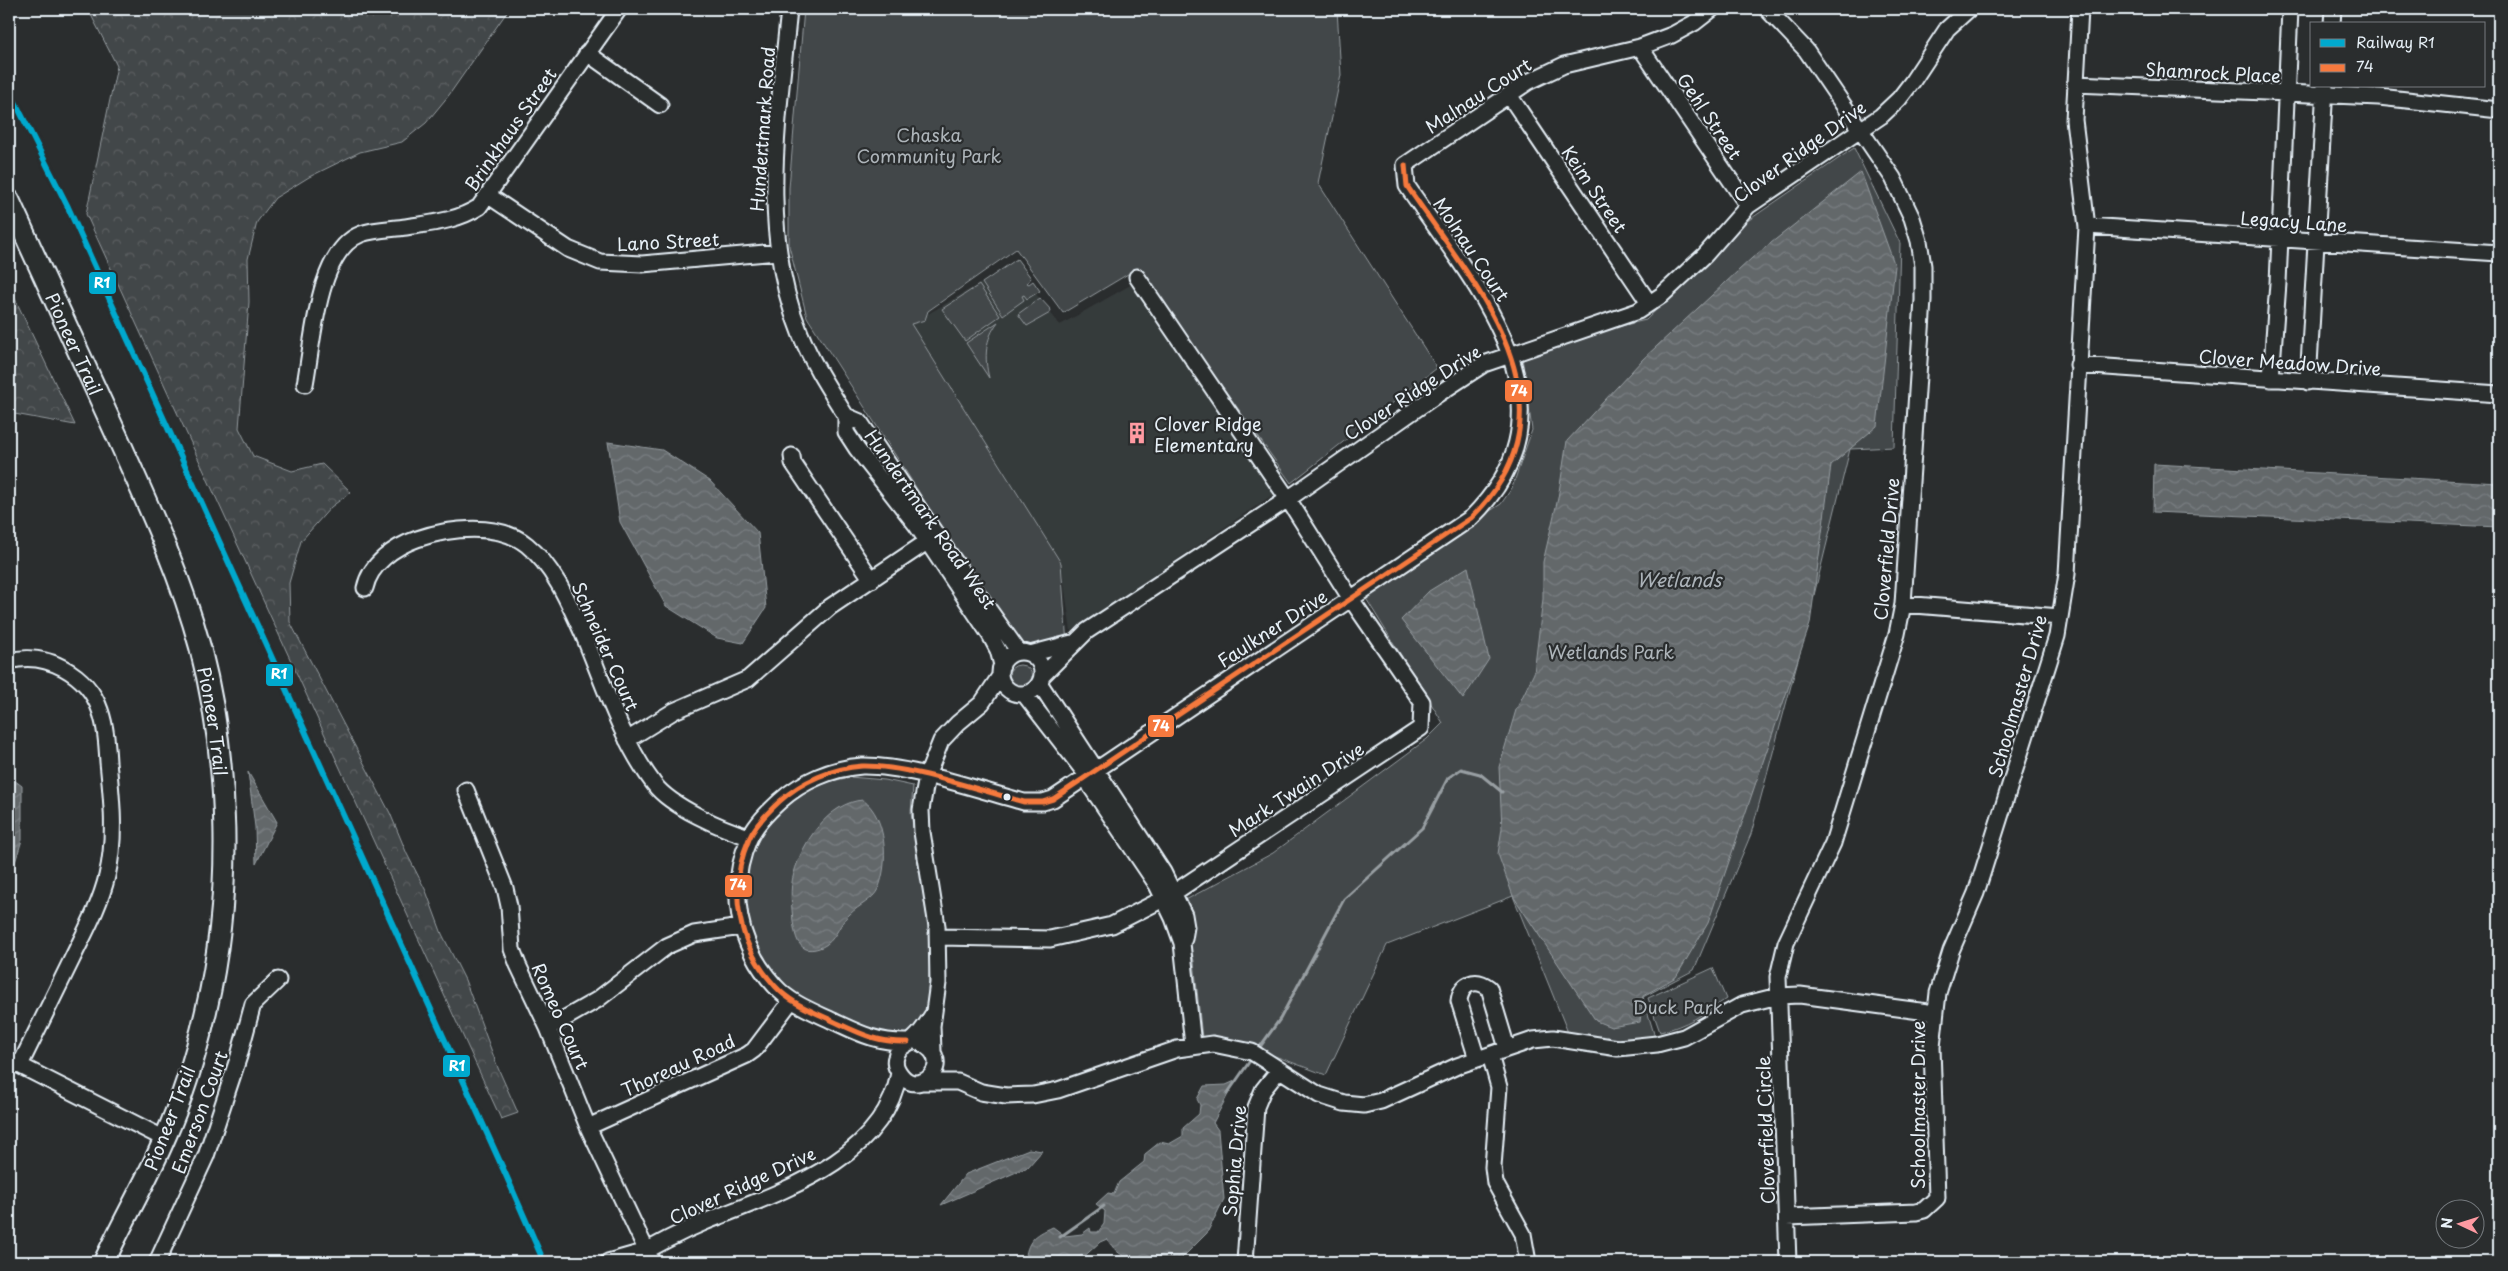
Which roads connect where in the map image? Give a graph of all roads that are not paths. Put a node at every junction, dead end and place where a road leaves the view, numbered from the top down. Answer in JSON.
{"nodes":[{"id":1,"x":619,"y":9,"type":"edge"},
{"id":2,"x":789,"y":9,"type":"edge"},
{"id":3,"x":1712,"y":9,"type":"edge"},
{"id":4,"x":1767,"y":9,"type":"edge"},
{"id":5,"x":1969,"y":9,"type":"edge"},
{"id":6,"x":2080,"y":9,"type":"edge"},
{"id":7,"x":2290,"y":9,"type":"edge"},
{"id":8,"x":2333,"y":9,"type":"edge"},
{"id":9,"x":2332,"y":22,"type":"edge"},
{"id":10,"x":1640,"y":47,"type":"junction"},
{"id":11,"x":587,"y":52,"type":"junction"},
{"id":12,"x":2075,"y":84,"type":"junction"},
{"id":13,"x":2325,"y":91,"type":"edge"},
{"id":14,"x":2287,"y":94,"type":"junction"},
{"id":15,"x":1509,"y":95,"type":"junction"},
{"id":16,"x":660,"y":104,"type":"dead end"},
{"id":17,"x":2499,"y":110,"type":"edge"},
{"id":18,"x":1860,"y":130,"type":"junction"},
{"id":19,"x":1399,"y":163,"type":"joint"},
{"id":20,"x":489,"y":196,"type":"junction"},
{"id":21,"x":9,"y":200,"type":"edge"},
{"id":22,"x":1748,"y":206,"type":"junction"},
{"id":23,"x":2087,"y":226,"type":"junction"},
{"id":24,"x":2280,"y":238,"type":"junction"},
{"id":25,"x":2317,"y":241,"type":"junction"},
{"id":26,"x":777,"y":252,"type":"junction"},
{"id":27,"x":2499,"y":253,"type":"edge"},
{"id":28,"x":1137,"y":277,"type":"dead end"},
{"id":29,"x":1649,"y":303,"type":"junction"},
{"id":30,"x":1511,"y":354,"type":"junction"},
{"id":31,"x":2078,"y":365,"type":"junction"},
{"id":32,"x":2271,"y":379,"type":"junction"},
{"id":33,"x":2308,"y":382,"type":"junction"},
{"id":34,"x":305,"y":384,"type":"dead end"},
{"id":35,"x":2499,"y":394,"type":"edge"},
{"id":36,"x":846,"y":416,"type":"joint"},
{"id":37,"x":792,"y":456,"type":"dead end"},
{"id":38,"x":1288,"y":499,"type":"junction"},
{"id":39,"x":931,"y":538,"type":"junction"},
{"id":40,"x":872,"y":580,"type":"junction"},
{"id":41,"x":365,"y":588,"type":"dead end"},
{"id":42,"x":1351,"y":599,"type":"junction"},
{"id":43,"x":1903,"y":604,"type":"junction"},
{"id":44,"x":2060,"y":618,"type":"junction"},
{"id":45,"x":1073,"y":643,"type":"junction"},
{"id":46,"x":1024,"y":653,"type":"junction"},
{"id":47,"x":9,"y":661,"type":"edge"},
{"id":48,"x":1001,"y":670,"type":"junction"},
{"id":49,"x":1041,"y":680,"type":"junction"},
{"id":50,"x":1020,"y":694,"type":"junction"},
{"id":51,"x":982,"y":703,"type":"junction"},
{"id":52,"x":627,"y":740,"type":"junction"},
{"id":53,"x":1090,"y":772,"type":"junction"},
{"id":54,"x":927,"y":776,"type":"junction"},
{"id":55,"x":466,"y":790,"type":"dead end"},
{"id":56,"x":749,"y":837,"type":"junction"},
{"id":57,"x":1169,"y":895,"type":"junction"},
{"id":58,"x":742,"y":927,"type":"junction"},
{"id":59,"x":938,"y":937,"type":"junction"},
{"id":60,"x":278,"y":980,"type":"dead end"},
{"id":61,"x":1778,"y":996,"type":"junction"},
{"id":62,"x":791,"y":1001,"type":"junction"},
{"id":63,"x":934,"y":1013,"type":"junction"},
{"id":64,"x":1935,"y":1013,"type":"junction"},
{"id":65,"x":548,"y":1028,"type":"junction"},
{"id":66,"x":873,"y":1040,"type":"junction"},
{"id":67,"x":910,"y":1041,"type":"junction"},
{"id":68,"x":1193,"y":1046,"type":"junction"},
{"id":69,"x":1507,"y":1048,"type":"junction"},
{"id":70,"x":934,"y":1055,"type":"junction"},
{"id":71,"x":1483,"y":1057,"type":"junction"},
{"id":72,"x":14,"y":1062,"type":"edge"},
{"id":73,"x":897,"y":1070,"type":"junction"},
{"id":74,"x":1279,"y":1070,"type":"junction"},
{"id":75,"x":919,"y":1082,"type":"junction"},
{"id":76,"x":958,"y":1082,"type":"junction"},
{"id":77,"x":890,"y":1105,"type":"junction"},
{"id":78,"x":588,"y":1127,"type":"junction"},
{"id":79,"x":165,"y":1139,"type":"junction"},
{"id":80,"x":1787,"y":1217,"type":"junction"},
{"id":81,"x":649,"y":1256,"type":"edge"},
{"id":82,"x":104,"y":1262,"type":"edge"},
{"id":83,"x":157,"y":1262,"type":"edge"},
{"id":84,"x":608,"y":1262,"type":"edge"},
{"id":85,"x":627,"y":1262,"type":"edge"},
{"id":86,"x":1245,"y":1262,"type":"edge"},
{"id":87,"x":1528,"y":1262,"type":"edge"},
{"id":88,"x":1788,"y":1262,"type":"edge"}],
"edges":[{"from":1,"to":11,"type":"street","name":"Brinkhaus Street"},
{"from":2,"to":26,"type":"street","name":"Hundertmark Road"},
{"from":3,"to":10,"type":"street","name":"Malnau Court"},
{"from":4,"to":18,"type":"street","name":"Cloverfield Drive"},
{"from":5,"to":18,"type":"street","name":"Clover Ridge Drive"},
{"from":6,"to":12,"type":"street","name":"Schoolmaster Drive"},
{"from":7,"to":14,"type":"street"},
{"from":8,"to":9,"type":"street"},
{"from":10,"to":15,"type":"street","name":"Malnau Court"},
{"from":10,"to":22,"type":"street","name":"Gehl Street"},
{"from":11,"to":16,"type":"street"},
{"from":11,"to":20,"type":"street","name":"Brinkhaus Street"},
{"from":12,"to":14,"type":"street","name":"Shamrock Place"},
{"from":12,"to":23,"type":"street","name":"Schoolmaster Drive"},
{"from":13,"to":14,"type":"street","name":"Shamrock Place"},
{"from":13,"to":17,"type":"street","name":"Shamrock Place"},
{"from":13,"to":25,"type":"street"},
{"from":14,"to":24,"type":"street"},
{"from":15,"to":19,"type":"street","name":"Malnau Court"},
{"from":15,"to":29,"type":"street","name":"Keim Street"},
{"from":18,"to":22,"type":"street","name":"Clover Ridge Drive"},
{"from":18,"to":43,"type":"street","name":"Cloverfield Drive"},
{"from":19,"to":30,"type":"street","name":"Molnau Court"},
{"from":20,"to":26,"type":"street","name":"Lano Street"},
{"from":20,"to":34,"type":"street","name":"Brinkhaus Street"},
{"from":21,"to":79,"type":"main road","name":"Pioneer Trail"},
{"from":22,"to":29,"type":"street","name":"Clover Ridge Drive"},
{"from":23,"to":24,"type":"street","name":"Legacy Lane"},
{"from":23,"to":31,"type":"street","name":"Schoolmaster Drive"},
{"from":24,"to":25,"type":"street","name":"Legacy Lane"},
{"from":24,"to":32,"type":"street"},
{"from":25,"to":27,"type":"street","name":"Legacy Lane"},
{"from":25,"to":33,"type":"street"},
{"from":26,"to":36,"type":"street","name":"Hundertmark Road"},
{"from":28,"to":38,"type":"street"},
{"from":29,"to":30,"type":"street","name":"Clover Ridge Drive"},
{"from":30,"to":38,"type":"street","name":"Clover Ridge Drive"},
{"from":30,"to":42,"type":"street","name":"Faulkner Drive"},
{"from":31,"to":32,"type":"street","name":"Clover Meadow Drive"},
{"from":31,"to":44,"type":"street","name":"Schoolmaster Drive"},
{"from":32,"to":33,"type":"street","name":"Clover Meadow Drive"},
{"from":33,"to":35,"type":"street","name":"Clover Meadow Drive"},
{"from":36,"to":39,"type":"street","name":"Hundertmark Road West"},
{"from":37,"to":40,"type":"street"},
{"from":38,"to":42,"type":"street"},
{"from":38,"to":45,"type":"street","name":"Clover Ridge Drive"},
{"from":39,"to":40,"type":"street"},
{"from":39,"to":46,"type":"street","name":"Hundertmark Road West"},
{"from":39,"to":48,"type":"street","name":"Hundertmark Road West"},
{"from":40,"to":52,"type":"street"},
{"from":41,"to":52,"type":"street","name":"Schneider Court"},
{"from":42,"to":53,"type":"street","name":"Faulkner Drive"},
{"from":42,"to":57,"type":"street","name":"Mark Twain Drive"},
{"from":43,"to":44,"type":"street"},
{"from":43,"to":61,"type":"street","name":"Cloverfield Drive"},
{"from":44,"to":64,"type":"street","name":"Schoolmaster Drive"},
{"from":45,"to":46,"type":"street","name":"Clover Ridge Drive"},
{"from":45,"to":49,"type":"street","name":"Clover Ridge Drive"},
{"from":46,"to":48,"type":"street"},
{"from":46,"to":49,"type":"street"},
{"from":47,"to":72,"type":"street"},
{"from":48,"to":50,"type":"street"},
{"from":48,"to":51,"type":"street"},
{"from":49,"to":50,"type":"street"},
{"from":49,"to":53,"type":"street"},
{"from":50,"to":51,"type":"street"},
{"from":50,"to":53,"type":"street"},
{"from":51,"to":54,"type":"street"},
{"from":52,"to":56,"type":"street","name":"Schneider Court"},
{"from":53,"to":54,"type":"street","name":"Faulkner Drive"},
{"from":53,"to":57,"type":"street"},
{"from":54,"to":56,"type":"street","name":"Faulkner Drive"},
{"from":54,"to":59,"type":"street"},
{"from":55,"to":65,"type":"street","name":"Romeo Court"},
{"from":56,"to":58,"type":"street"},
{"from":57,"to":59,"type":"street","name":"Mark Twain Drive"},
{"from":57,"to":68,"type":"street"},
{"from":58,"to":62,"type":"street"},
{"from":58,"to":65,"type":"street"},
{"from":59,"to":63,"type":"street"},
{"from":60,"to":83,"type":"street","name":"Emerson Court"},
{"from":61,"to":64,"type":"street"},
{"from":61,"to":69,"type":"street"},
{"from":61,"to":80,"type":"street","name":"Cloverfield Circle"},
{"from":62,"to":66,"type":"street"},
{"from":62,"to":78,"type":"street","name":"Thoreau Road"},
{"from":63,"to":67,"type":"street"},
{"from":63,"to":70,"type":"street"},
{"from":64,"to":80,"type":"street","name":"Schoolmaster Drive"},
{"from":65,"to":78,"type":"street","name":"Romeo Court"},
{"from":66,"to":67,"type":"street"},
{"from":66,"to":73,"type":"street"},
{"from":67,"to":70,"type":"street"},
{"from":67,"to":73,"type":"street"},
{"from":68,"to":74,"type":"street"},
{"from":68,"to":76,"type":"street"},
{"from":69,"to":71,"type":"street"},
{"from":69,"to":71,"type":"street"},
{"from":70,"to":75,"type":"street"},
{"from":70,"to":76,"type":"street"},
{"from":71,"to":74,"type":"street"},
{"from":71,"to":87,"type":"street"},
{"from":72,"to":79,"type":"street"},
{"from":73,"to":75,"type":"street"},
{"from":73,"to":77,"type":"street","name":"Clover Ridge Drive"},
{"from":74,"to":86,"type":"street","name":"Sophia Drive"},
{"from":75,"to":76,"type":"street"},
{"from":75,"to":77,"type":"street","name":"Clover Ridge Drive"},
{"from":77,"to":81,"type":"street","name":"Clover Ridge Drive"},
{"from":78,"to":81,"type":"street","name":"Romeo Court"},
{"from":79,"to":82,"type":"main road","name":"Pioneer Trail"},
{"from":80,"to":88,"type":"street","name":"Cloverfield Circle"},
{"from":81,"to":84,"type":"street","name":"Clover Ridge Drive"},
{"from":81,"to":85,"type":"street","name":"Clover Ridge Drive"}]}
